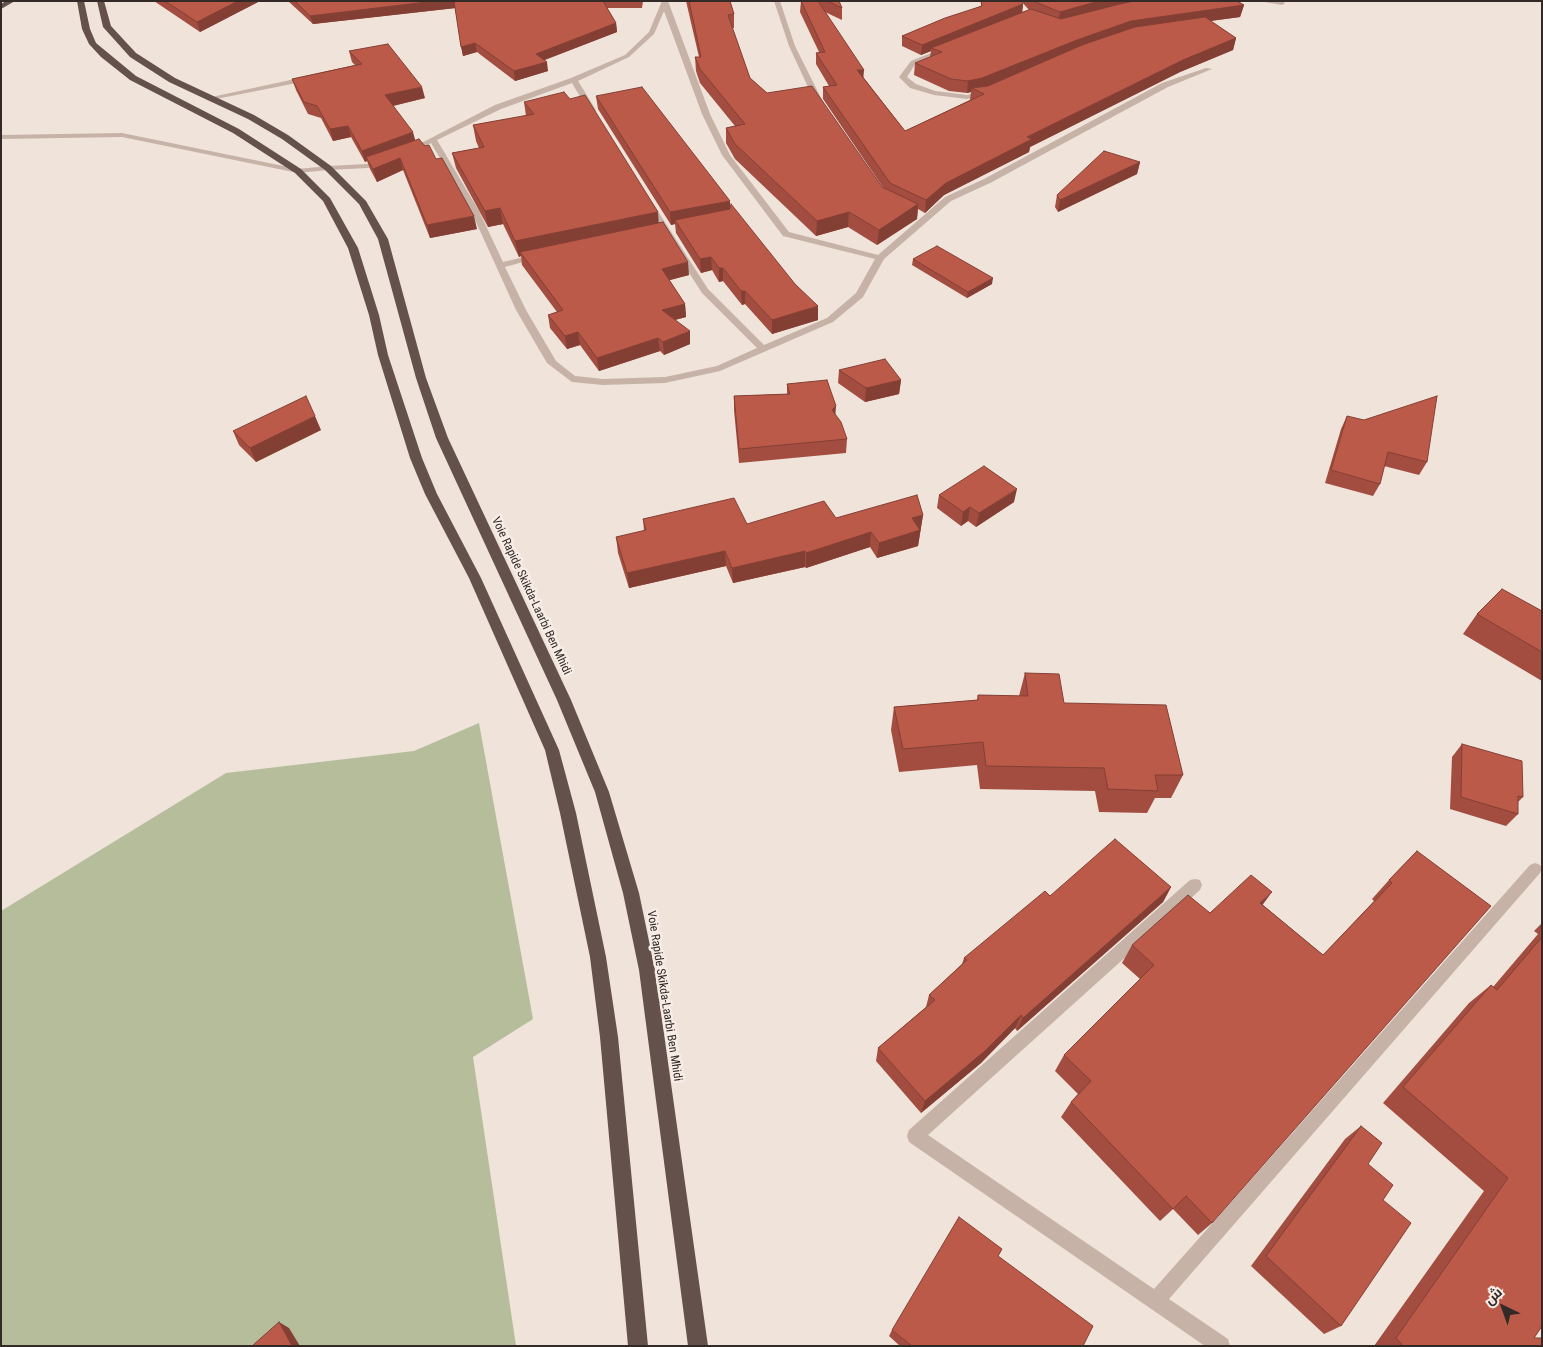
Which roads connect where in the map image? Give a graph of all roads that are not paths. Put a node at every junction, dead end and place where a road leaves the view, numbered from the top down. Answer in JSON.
{"nodes":[{"id":1,"x":12,"y":1,"type":"edge"},
{"id":2,"x":80,"y":1,"type":"edge"},
{"id":3,"x":100,"y":1,"type":"edge"},
{"id":4,"x":777,"y":1,"type":"edge"},
{"id":5,"x":1261,"y":1,"type":"edge"},
{"id":6,"x":665,"y":2,"type":"edge"},
{"id":7,"x":1282,"y":3,"type":"dead end"},
{"id":8,"x":1,"y":7,"type":"edge"},
{"id":9,"x":957,"y":44,"type":"edge"},
{"id":10,"x":1208,"y":69,"type":"dead end"},
{"id":11,"x":318,"y":77,"type":"edge"},
{"id":12,"x":574,"y":80,"type":"junction"},
{"id":13,"x":992,"y":90,"type":"edge"},
{"id":14,"x":211,"y":98,"type":"junction"},
{"id":15,"x":822,"y":109,"type":"edge"},
{"id":16,"x":596,"y":117,"type":"edge"},
{"id":17,"x":1,"y":137,"type":"edge"},
{"id":18,"x":433,"y":140,"type":"junction"},
{"id":19,"x":328,"y":168,"type":"junction"},
{"id":20,"x":298,"y":171,"type":"junction"},
{"id":21,"x":643,"y":194,"type":"edge"},
{"id":22,"x":670,"y":230,"type":"junction"},
{"id":23,"x":656,"y":232,"type":"edge"},
{"id":24,"x":549,"y":255,"type":"edge"},
{"id":25,"x":880,"y":258,"type":"junction"},
{"id":26,"x":500,"y":265,"type":"junction"},
{"id":27,"x":763,"y":349,"type":"junction"},
{"id":28,"x":1536,"y":869,"type":"dead end"},
{"id":29,"x":1195,"y":885,"type":"dead end"},
{"id":30,"x":1155,"y":1301,"type":"junction"},
{"id":31,"x":638,"y":1346,"type":"edge"},
{"id":32,"x":698,"y":1346,"type":"edge"},
{"id":33,"x":1221,"y":1346,"type":"edge"}],
"edges":[{"from":1,"to":8,"type":"highway"},
{"from":2,"to":20,"type":"highway"},
{"from":3,"to":14,"type":"highway","name":"Voie Rapide Skikda-Laarbi Ben Mhidi"},
{"from":4,"to":15,"type":"street"},
{"from":5,"to":7,"type":"street"},
{"from":6,"to":12,"type":"street"},
{"from":6,"to":25,"type":"street"},
{"from":9,"to":13,"type":"street"},
{"from":10,"to":25,"type":"street"},
{"from":11,"to":14,"type":"street"},
{"from":12,"to":16,"type":"street"},
{"from":12,"to":18,"type":"street"},
{"from":14,"to":19,"type":"highway","name":"Voie Rapide Skikda-Laarbi Ben Mhidi"},
{"from":17,"to":20,"type":"street"},
{"from":18,"to":19,"type":"street"},
{"from":18,"to":26,"type":"street"},
{"from":19,"to":20,"type":"street"},
{"from":19,"to":32,"type":"highway","name":"Voie Rapide Skikda-Laarbi Ben Mhidi"},
{"from":20,"to":31,"type":"highway"},
{"from":21,"to":22,"type":"street"},
{"from":22,"to":23,"type":"street"},
{"from":22,"to":27,"type":"street"},
{"from":24,"to":26,"type":"street"},
{"from":25,"to":27,"type":"street"},
{"from":26,"to":27,"type":"street"},
{"from":28,"to":30,"type":"street"},
{"from":29,"to":30,"type":"street"},
{"from":30,"to":33,"type":"street"}]}
